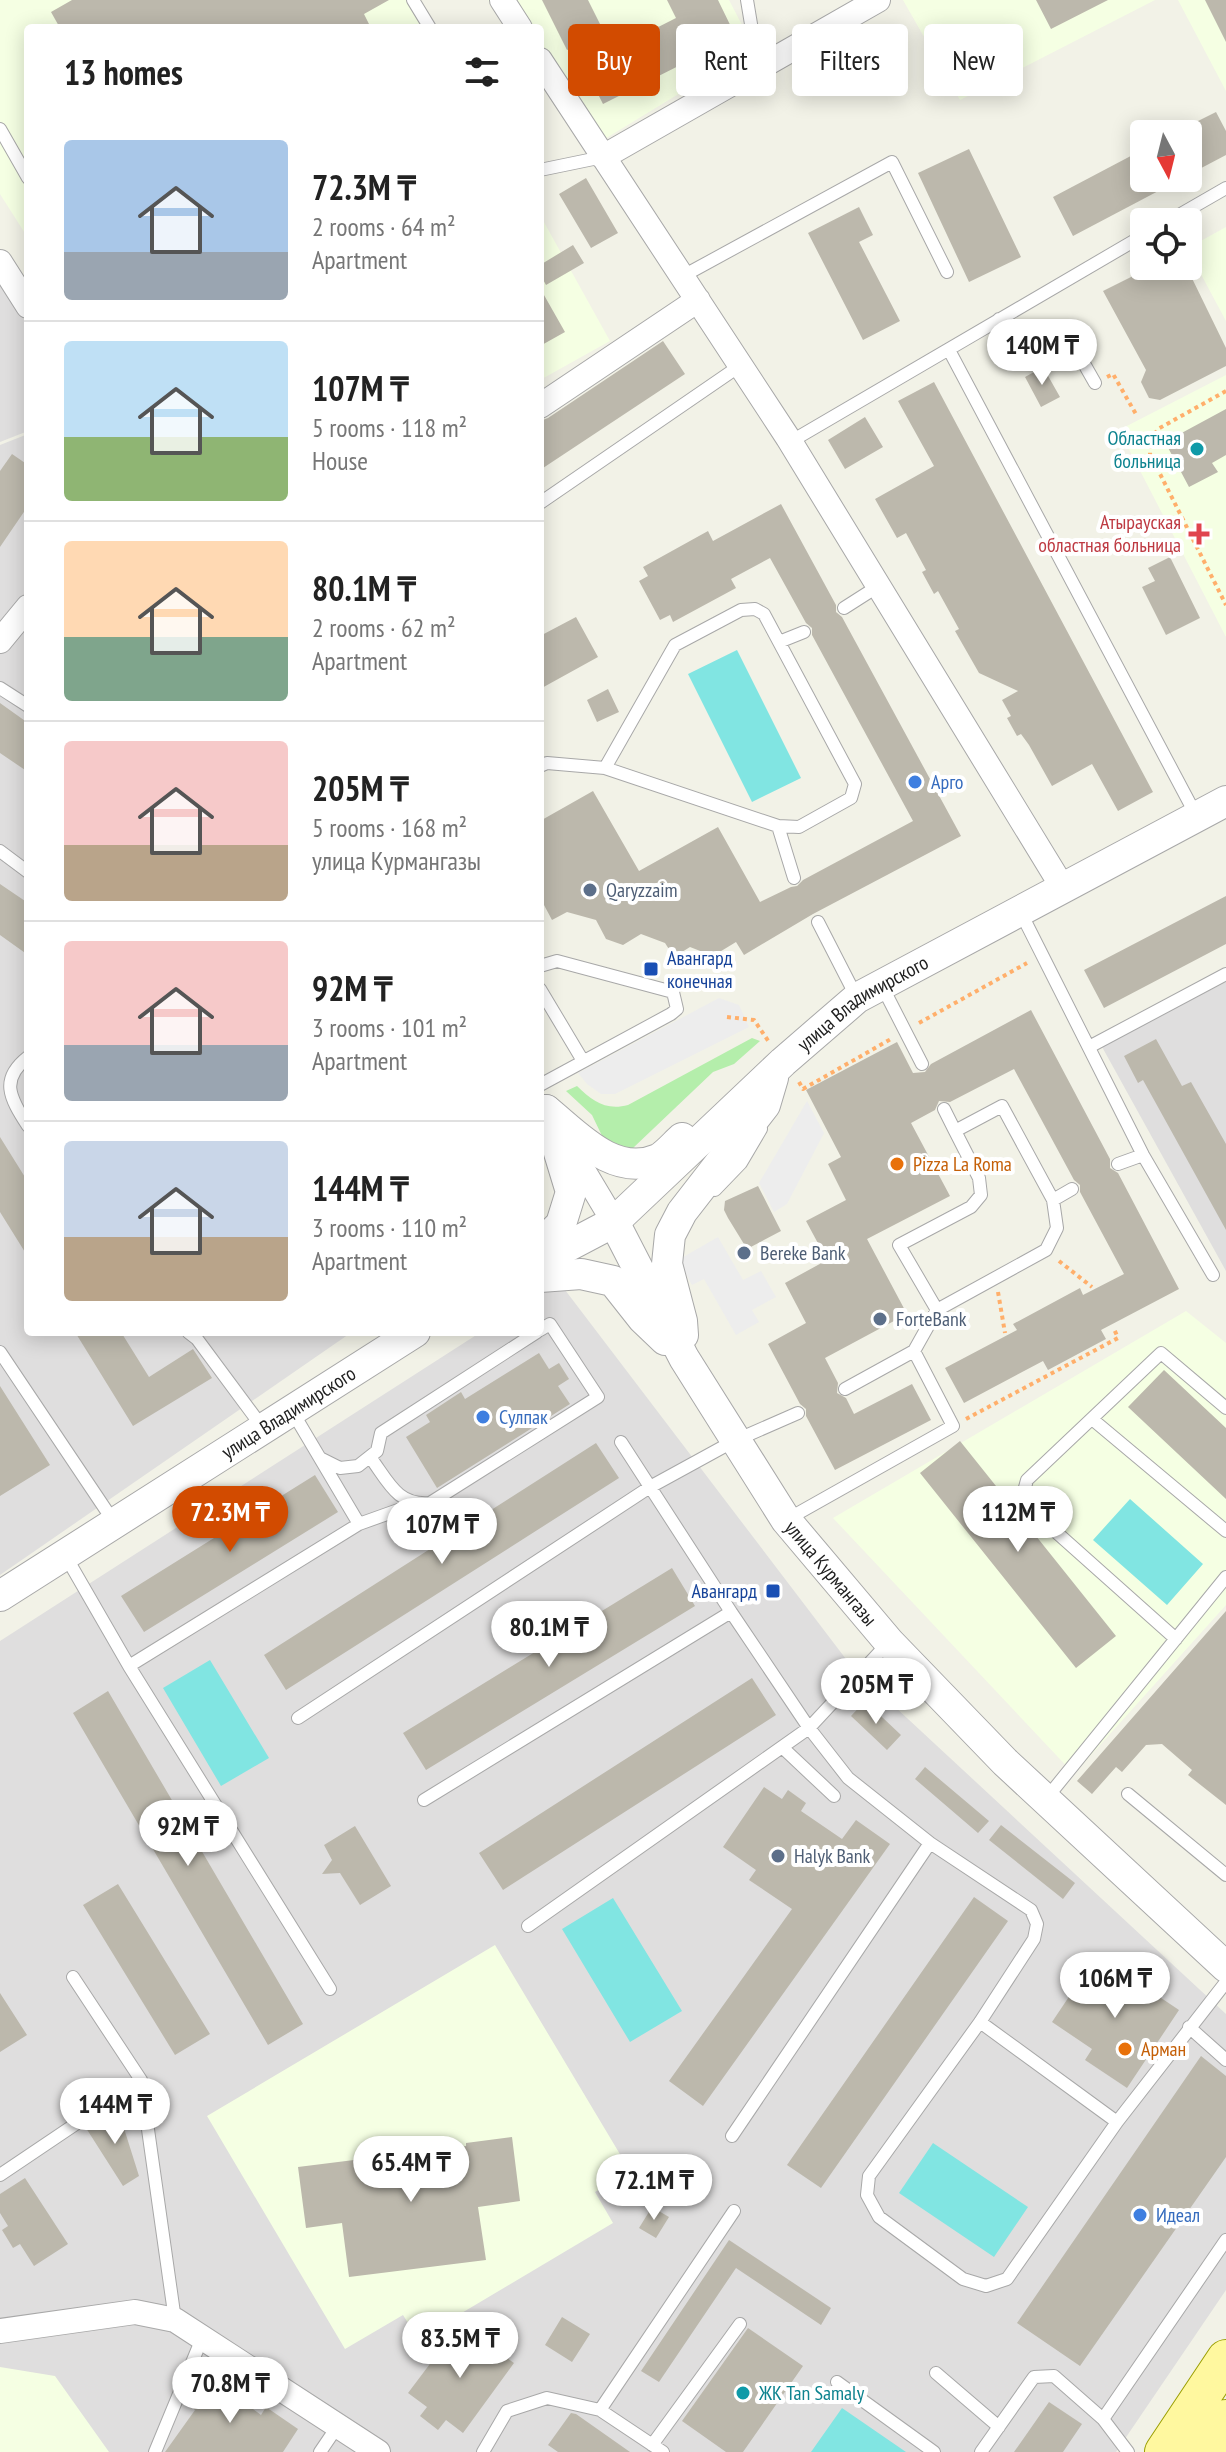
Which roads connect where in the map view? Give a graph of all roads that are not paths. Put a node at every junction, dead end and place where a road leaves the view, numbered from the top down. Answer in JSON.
{"nodes":[{"id":1,"x":413,"y":0,"type":"edge"},
{"id":2,"x":502,"y":0,"type":"edge"},
{"id":3,"x":747,"y":0,"type":"edge"},
{"id":4,"x":878,"y":0,"type":"edge"},
{"id":5,"x":428,"y":24,"type":"edge"},
{"id":6,"x":517,"y":24,"type":"edge"},
{"id":7,"x":751,"y":24,"type":"edge"},
{"id":8,"x":776,"y":56,"type":"edge"},
{"id":9,"x":544,"y":66,"type":"edge"},
{"id":10,"x":707,"y":96,"type":"edge"},
{"id":11,"x":0,"y":129,"type":"edge"},
{"id":12,"x":603,"y":157,"type":"junction"},
{"id":13,"x":544,"y":169,"type":"edge"},
{"id":14,"x":24,"y":171,"type":"edge"},
{"id":15,"x":1226,"y":188,"type":"edge"},
{"id":16,"x":1191,"y":208,"type":"edge"},
{"id":17,"x":1130,"y":243,"type":"edge"},
{"id":18,"x":0,"y":262,"type":"edge"},
{"id":19,"x":947,"y":272,"type":"dead end"},
{"id":20,"x":683,"y":276,"type":"junction"},
{"id":21,"x":24,"y":300,"type":"edge"},
{"id":22,"x":698,"y":300,"type":"junction"},
{"id":23,"x":999,"y":319,"type":"junction"},
{"id":24,"x":949,"y":350,"type":"junction"},
{"id":25,"x":741,"y":365,"type":"junction"},
{"id":26,"x":1095,"y":383,"type":"road end"},
{"id":27,"x":544,"y":403,"type":"edge"},
{"id":28,"x":790,"y":442,"type":"junction"},
{"id":29,"x":544,"y":500,"type":"edge"},
{"id":30,"x":880,"y":585,"type":"junction"},
{"id":31,"x":844,"y":608,"type":"dead end"},
{"id":32,"x":24,"y":612,"type":"edge"},
{"id":33,"x":804,"y":632,"type":"dead end"},
{"id":34,"x":0,"y":641,"type":"edge"},
{"id":35,"x":779,"y":642,"type":"junction"},
{"id":36,"x":0,"y":688,"type":"edge"},
{"id":37,"x":24,"y":703,"type":"edge"},
{"id":38,"x":544,"y":764,"type":"edge"},
{"id":39,"x":605,"y":768,"type":"junction"},
{"id":40,"x":1226,"y":801,"type":"edge"},
{"id":41,"x":1197,"y":817,"type":"junction"},
{"id":42,"x":778,"y":826,"type":"junction"},
{"id":43,"x":0,"y":851,"type":"edge"},
{"id":44,"x":24,"y":869,"type":"edge"},
{"id":45,"x":794,"y":878,"type":"dead end"},
{"id":46,"x":1063,"y":888,"type":"junction"},
{"id":47,"x":1020,"y":911,"type":"junction"},
{"id":48,"x":818,"y":922,"type":"dead end"},
{"id":49,"x":544,"y":965,"type":"edge"},
{"id":50,"x":1226,"y":974,"type":"edge"},
{"id":51,"x":869,"y":992,"type":"junction"},
{"id":52,"x":544,"y":996,"type":"edge"},
{"id":53,"x":1089,"y":1047,"type":"junction"},
{"id":54,"x":773,"y":1056,"type":"junction"},
{"id":55,"x":24,"y":1059,"type":"edge"},
{"id":56,"x":583,"y":1061,"type":"junction"},
{"id":57,"x":922,"y":1064,"type":"dead end"},
{"id":58,"x":544,"y":1096,"type":"edge"},
{"id":59,"x":544,"y":1100,"type":"edge"},
{"id":60,"x":544,"y":1101,"type":"edge"},
{"id":61,"x":544,"y":1104,"type":"edge"},
{"id":62,"x":944,"y":1109,"type":"dead end"},
{"id":63,"x":24,"y":1120,"type":"edge"},
{"id":64,"x":955,"y":1131,"type":"junction"},
{"id":65,"x":1143,"y":1155,"type":"junction"},
{"id":66,"x":1118,"y":1164,"type":"dead end"},
{"id":67,"x":1072,"y":1189,"type":"dead end"},
{"id":68,"x":1053,"y":1200,"type":"junction"},
{"id":69,"x":614,"y":1222,"type":"junction"},
{"id":70,"x":544,"y":1241,"type":"edge"},
{"id":71,"x":544,"y":1259,"type":"edge"},
{"id":72,"x":1213,"y":1275,"type":"dead end"},
{"id":73,"x":544,"y":1277,"type":"edge"},
{"id":74,"x":937,"y":1310,"type":"junction"},
{"id":75,"x":544,"y":1328,"type":"edge"},
{"id":76,"x":193,"y":1336,"type":"edge"},
{"id":77,"x":409,"y":1336,"type":"edge"},
{"id":78,"x":531,"y":1336,"type":"edge"},
{"id":79,"x":914,"y":1351,"type":"junction"},
{"id":80,"x":0,"y":1352,"type":"edge"},
{"id":81,"x":684,"y":1358,"type":"junction"},
{"id":82,"x":845,"y":1389,"type":"dead end"},
{"id":83,"x":1226,"y":1408,"type":"edge"},
{"id":84,"x":291,"y":1410,"type":"junction"},
{"id":85,"x":798,"y":1413,"type":"dead end"},
{"id":86,"x":1092,"y":1419,"type":"junction"},
{"id":87,"x":263,"y":1428,"type":"junction"},
{"id":88,"x":734,"y":1441,"type":"junction"},
{"id":89,"x":621,"y":1442,"type":"dead end"},
{"id":90,"x":370,"y":1457,"type":"junction"},
{"id":91,"x":320,"y":1458,"type":"junction"},
{"id":92,"x":650,"y":1487,"type":"junction"},
{"id":93,"x":415,"y":1504,"type":"junction"},
{"id":94,"x":786,"y":1520,"type":"junction"},
{"id":95,"x":114,"y":1522,"type":"junction"},
{"id":96,"x":359,"y":1524,"type":"junction"},
{"id":97,"x":1226,"y":1531,"type":"edge"},
{"id":98,"x":65,"y":1555,"type":"junction"},
{"id":99,"x":1226,"y":1577,"type":"edge"},
{"id":100,"x":0,"y":1596,"type":"edge"},
{"id":101,"x":731,"y":1612,"type":"junction"},
{"id":102,"x":1176,"y":1639,"type":"junction"},
{"id":103,"x":889,"y":1642,"type":"junction"},
{"id":104,"x":129,"y":1666,"type":"junction"},
{"id":105,"x":298,"y":1718,"type":"dead end"},
{"id":106,"x":809,"y":1728,"type":"junction"},
{"id":107,"x":783,"y":1748,"type":"junction"},
{"id":108,"x":1128,"y":1794,"type":"dead end"},
{"id":109,"x":834,"y":1796,"type":"dead end"},
{"id":110,"x":424,"y":1800,"type":"dead end"},
{"id":111,"x":1045,"y":1800,"type":"junction"},
{"id":112,"x":930,"y":1843,"type":"junction"},
{"id":113,"x":1226,"y":1875,"type":"edge"},
{"id":114,"x":528,"y":1926,"type":"dead end"},
{"id":115,"x":1226,"y":1967,"type":"edge"},
{"id":116,"x":73,"y":1977,"type":"dead end"},
{"id":117,"x":1226,"y":1982,"type":"edge"},
{"id":118,"x":330,"y":1989,"type":"dead end"},
{"id":119,"x":980,"y":2022,"type":"junction"},
{"id":120,"x":1189,"y":2027,"type":"junction"},
{"id":121,"x":1226,"y":2060,"type":"edge"},
{"id":122,"x":141,"y":2080,"type":"junction"},
{"id":123,"x":1117,"y":2122,"type":"junction"},
{"id":124,"x":732,"y":2136,"type":"dead end"},
{"id":125,"x":0,"y":2175,"type":"edge"},
{"id":126,"x":734,"y":2211,"type":"dead end"},
{"id":127,"x":1226,"y":2240,"type":"edge"},
{"id":128,"x":175,"y":2320,"type":"junction"},
{"id":129,"x":740,"y":2324,"type":"dead end"},
{"id":130,"x":0,"y":2331,"type":"edge"},
{"id":131,"x":203,"y":2336,"type":"junction"},
{"id":132,"x":1226,"y":2359,"type":"edge"},
{"id":133,"x":936,"y":2373,"type":"dead end"},
{"id":134,"x":837,"y":2382,"type":"dead end"},
{"id":135,"x":600,"y":2410,"type":"junction"},
{"id":136,"x":1103,"y":2419,"type":"junction"},
{"id":137,"x":1226,"y":2419,"type":"edge"},
{"id":138,"x":339,"y":2424,"type":"junction"},
{"id":139,"x":999,"y":2427,"type":"junction"},
{"id":140,"x":657,"y":2448,"type":"edge"},
{"id":141,"x":155,"y":2452,"type":"edge"},
{"id":142,"x":320,"y":2452,"type":"edge"},
{"id":143,"x":378,"y":2452,"type":"edge"},
{"id":144,"x":483,"y":2452,"type":"edge"},
{"id":145,"x":934,"y":2452,"type":"edge"},
{"id":146,"x":981,"y":2452,"type":"edge"},
{"id":147,"x":1128,"y":2452,"type":"edge"},
{"id":148,"x":1164,"y":2452,"type":"edge"},
{"id":149,"x":1204,"y":2452,"type":"edge"}],
"edges":[{"from":1,"to":5,"type":"lane"},
{"from":2,"to":6,"type":"street"},
{"from":3,"to":7,"type":"lane"},
{"from":4,"to":8,"type":"street"},
{"from":9,"to":12,"type":"street"},
{"from":10,"to":12,"type":"street"},
{"from":11,"to":14,"type":"lane"},
{"from":12,"to":13,"type":"lane"},
{"from":12,"to":20,"type":"street"},
{"from":15,"to":16,"type":"lane"},
{"from":17,"to":23,"type":"lane"},
{"from":18,"to":21,"type":"street"},
{"from":19,"to":20,"type":"lane"},
{"from":20,"to":22,"type":"street"},
{"from":22,"to":25,"type":"street"},
{"from":22,"to":27,"type":"street"},
{"from":23,"to":24,"type":"lane"},
{"from":23,"to":26,"type":"lane"},
{"from":24,"to":28,"type":"lane"},
{"from":24,"to":41,"type":"lane"},
{"from":25,"to":28,"type":"street"},
{"from":25,"to":29,"type":"lane"},
{"from":28,"to":30,"type":"street"},
{"from":30,"to":31,"type":"lane"},
{"from":30,"to":46,"type":"street"},
{"from":32,"to":34,"type":"street"},
{"from":33,"to":35,"type":"lane"},
{"from":35,"to":39,"type":"lane"},
{"from":35,"to":42,"type":"lane"},
{"from":36,"to":37,"type":"lane"},
{"from":38,"to":39,"type":"lane"},
{"from":39,"to":42,"type":"lane"},
{"from":40,"to":41,"type":"street","name":"улица Владимирского"},
{"from":41,"to":46,"type":"street","name":"улица Владимирского"},
{"from":42,"to":45,"type":"lane"},
{"from":43,"to":44,"type":"lane"},
{"from":46,"to":47,"type":"street","name":"улица Владимирского"},
{"from":47,"to":51,"type":"street","name":"улица Владимирского"},
{"from":47,"to":53,"type":"lane"},
{"from":48,"to":51,"type":"lane"},
{"from":49,"to":56,"type":"lane"},
{"from":50,"to":53,"type":"lane"},
{"from":51,"to":54,"type":"street","name":"улица Владимирского"},
{"from":51,"to":57,"type":"lane"},
{"from":52,"to":56,"type":"lane"},
{"from":53,"to":65,"type":"lane"},
{"from":54,"to":59,"type":"street"},
{"from":54,"to":69,"type":"street","name":"улица Владимирского"},
{"from":54,"to":81,"type":"street"},
{"from":55,"to":63,"type":"lane"},
{"from":56,"to":58,"type":"lane"},
{"from":60,"to":69,"type":"street","name":"улица Курмангазы"},
{"from":61,"to":70,"type":"street"},
{"from":62,"to":64,"type":"lane"},
{"from":64,"to":68,"type":"lane"},
{"from":64,"to":74,"type":"lane"},
{"from":65,"to":66,"type":"lane"},
{"from":65,"to":72,"type":"lane"},
{"from":67,"to":68,"type":"lane"},
{"from":68,"to":74,"type":"lane"},
{"from":69,"to":71,"type":"street","name":"улица Владимирского"},
{"from":69,"to":81,"type":"street","name":"улица Курмангазы"},
{"from":73,"to":81,"type":"street"},
{"from":74,"to":79,"type":"lane"},
{"from":75,"to":93,"type":"lane"},
{"from":76,"to":87,"type":"lane"},
{"from":77,"to":84,"type":"street","name":"улица Владимирского"},
{"from":78,"to":90,"type":"lane"},
{"from":79,"to":82,"type":"lane"},
{"from":79,"to":94,"type":"lane"},
{"from":80,"to":95,"type":"lane"},
{"from":81,"to":88,"type":"street","name":"улица Курмангазы"},
{"from":83,"to":86,"type":"lane"},
{"from":84,"to":87,"type":"street","name":"улица Владимирского"},
{"from":84,"to":91,"type":"lane"},
{"from":85,"to":88,"type":"lane"},
{"from":86,"to":97,"type":"lane"},
{"from":86,"to":102,"type":"lane"},
{"from":87,"to":95,"type":"street","name":"улица Владимирского"},
{"from":88,"to":92,"type":"lane"},
{"from":88,"to":94,"type":"street","name":"улица Курмангазы"},
{"from":89,"to":92,"type":"lane"},
{"from":90,"to":91,"type":"lane"},
{"from":90,"to":93,"type":"lane"},
{"from":91,"to":96,"type":"lane"},
{"from":92,"to":101,"type":"lane"},
{"from":92,"to":105,"type":"lane"},
{"from":93,"to":96,"type":"lane"},
{"from":94,"to":103,"type":"street","name":"улица Курмангазы"},
{"from":95,"to":98,"type":"street","name":"улица Владимирского"},
{"from":96,"to":104,"type":"lane"},
{"from":98,"to":100,"type":"street","name":"улица Владимирского"},
{"from":98,"to":104,"type":"lane"},
{"from":99,"to":102,"type":"lane"},
{"from":101,"to":106,"type":"lane"},
{"from":101,"to":110,"type":"lane"},
{"from":102,"to":111,"type":"lane"},
{"from":103,"to":106,"type":"lane"},
{"from":103,"to":111,"type":"street","name":"улица Курмангазы"},
{"from":104,"to":118,"type":"lane"},
{"from":106,"to":107,"type":"lane"},
{"from":106,"to":112,"type":"lane"},
{"from":107,"to":109,"type":"lane"},
{"from":107,"to":114,"type":"lane"},
{"from":108,"to":113,"type":"lane"},
{"from":111,"to":115,"type":"street","name":"улица Курмангазы"},
{"from":112,"to":119,"type":"lane"},
{"from":112,"to":124,"type":"lane"},
{"from":116,"to":122,"type":"lane"},
{"from":117,"to":120,"type":"lane"},
{"from":119,"to":123,"type":"lane"},
{"from":119,"to":123,"type":"lane"},
{"from":120,"to":121,"type":"lane"},
{"from":120,"to":123,"type":"lane"},
{"from":122,"to":125,"type":"lane"},
{"from":122,"to":128,"type":"lane"},
{"from":126,"to":135,"type":"lane"},
{"from":127,"to":136,"type":"lane"},
{"from":128,"to":130,"type":"street"},
{"from":128,"to":131,"type":"street"},
{"from":129,"to":140,"type":"lane"},
{"from":131,"to":138,"type":"street"},
{"from":131,"to":141,"type":"lane"},
{"from":132,"to":148,"type":"main road"},
{"from":133,"to":139,"type":"lane"},
{"from":134,"to":145,"type":"lane"},
{"from":135,"to":140,"type":"lane"},
{"from":135,"to":144,"type":"lane"},
{"from":136,"to":139,"type":"lane"},
{"from":136,"to":147,"type":"lane"},
{"from":137,"to":149,"type":"main road"},
{"from":138,"to":142,"type":"lane"},
{"from":138,"to":143,"type":"street"},
{"from":139,"to":146,"type":"lane"}]}
